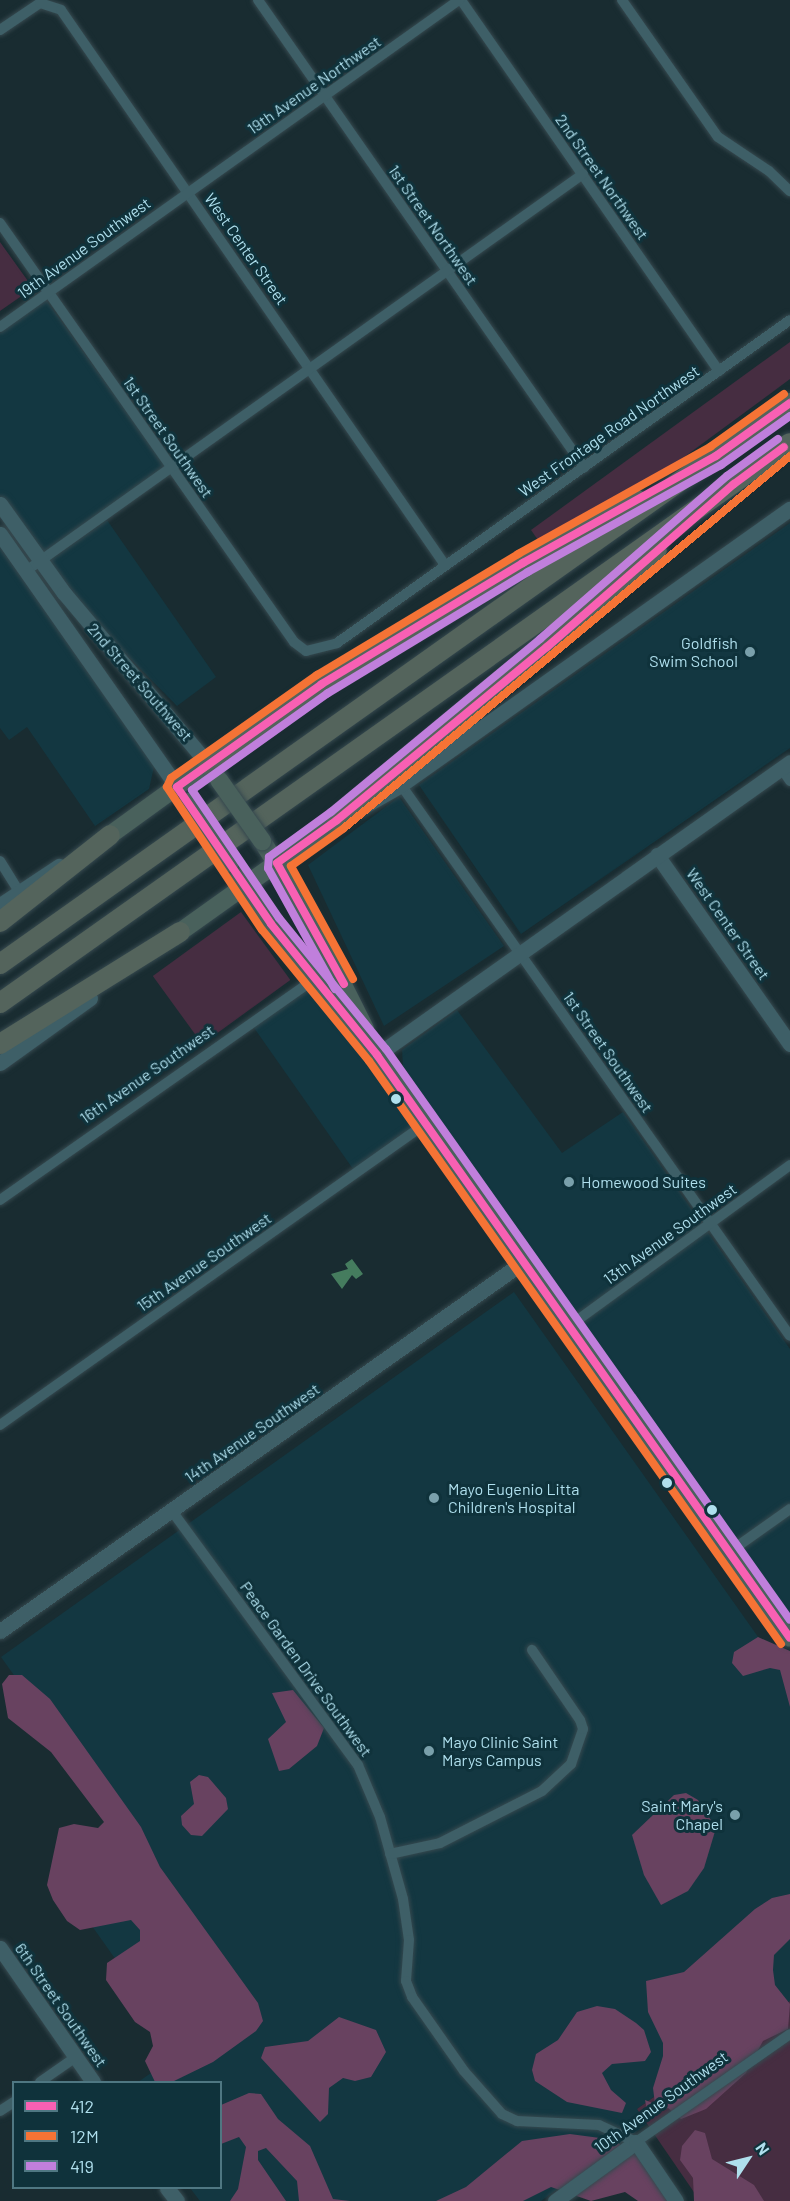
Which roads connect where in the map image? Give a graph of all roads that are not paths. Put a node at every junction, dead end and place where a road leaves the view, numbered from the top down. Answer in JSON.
{"nodes":[{"id":1,"x":258,"y":0,"type":"edge"},
{"id":2,"x":460,"y":0,"type":"edge"},
{"id":3,"x":622,"y":0,"type":"edge"},
{"id":4,"x":0,"y":30,"type":"edge"},
{"id":5,"x":324,"y":95,"type":"junction"},
{"id":6,"x":583,"y":174,"type":"junction"},
{"id":7,"x":790,"y":191,"type":"edge"},
{"id":8,"x":186,"y":194,"type":"junction"},
{"id":9,"x":0,"y":223,"type":"edge"},
{"id":10,"x":447,"y":270,"type":"junction"},
{"id":11,"x":48,"y":293,"type":"junction"},
{"id":12,"x":790,"y":320,"type":"edge"},
{"id":13,"x":0,"y":327,"type":"edge"},
{"id":14,"x":309,"y":370,"type":"junction"},
{"id":15,"x":719,"y":371,"type":"junction"},
{"id":16,"x":790,"y":403,"type":"edge"},
{"id":17,"x":790,"y":443,"type":"edge"},
{"id":18,"x":716,"y":456,"type":"junction"},
{"id":19,"x":172,"y":467,"type":"junction"},
{"id":20,"x":584,"y":467,"type":"junction"},
{"id":21,"x":734,"y":483,"type":"junction"},
{"id":22,"x":0,"y":504,"type":"edge"},
{"id":23,"x":790,"y":509,"type":"edge"},
{"id":24,"x":0,"y":534,"type":"edge"},
{"id":25,"x":40,"y":561,"type":"junction"},
{"id":26,"x":445,"y":565,"type":"junction"},
{"id":27,"x":26,"y":571,"type":"junction"},
{"id":28,"x":322,"y":650,"type":"joint"},
{"id":29,"x":785,"y":765,"type":"edge"},
{"id":30,"x":214,"y":772,"type":"junction"},
{"id":31,"x":790,"y":781,"type":"edge"},
{"id":32,"x":401,"y":785,"type":"junction"},
{"id":33,"x":182,"y":795,"type":"junction"},
{"id":34,"x":338,"y":820,"type":"junction"},
{"id":35,"x":110,"y":835,"type":"junction"},
{"id":36,"x":657,"y":855,"type":"junction"},
{"id":37,"x":0,"y":861,"type":"edge"},
{"id":38,"x":277,"y":863,"type":"junction"},
{"id":39,"x":245,"y":886,"type":"junction"},
{"id":40,"x":19,"y":891,"type":"junction"},
{"id":41,"x":0,"y":905,"type":"edge"},
{"id":42,"x":0,"y":922,"type":"edge"},
{"id":43,"x":180,"y":932,"type":"junction"},
{"id":44,"x":519,"y":952,"type":"junction"},
{"id":45,"x":0,"y":964,"type":"edge"},
{"id":46,"x":315,"y":978,"type":"junction"},
{"id":47,"x":0,"y":1003,"type":"edge"},
{"id":48,"x":0,"y":1044,"type":"edge"},
{"id":49,"x":790,"y":1044,"type":"edge"},
{"id":50,"x":377,"y":1055,"type":"junction"},
{"id":51,"x":0,"y":1063,"type":"edge"},
{"id":52,"x":425,"y":1124,"type":"junction"},
{"id":53,"x":790,"y":1165,"type":"edge"},
{"id":54,"x":0,"y":1200,"type":"edge"},
{"id":55,"x":711,"y":1223,"type":"junction"},
{"id":56,"x":523,"y":1262,"type":"junction"},
{"id":57,"x":568,"y":1327,"type":"junction"},
{"id":58,"x":790,"y":1336,"type":"edge"},
{"id":59,"x":0,"y":1425,"type":"edge"},
{"id":60,"x":790,"y":1509,"type":"edge"},
{"id":61,"x":172,"y":1511,"type":"junction"},
{"id":62,"x":728,"y":1552,"type":"junction"},
{"id":63,"x":0,"y":1631,"type":"edge"},
{"id":64,"x":790,"y":1638,"type":"edge"},
{"id":65,"x":532,"y":1650,"type":"dead end"},
{"id":66,"x":390,"y":1854,"type":"junction"},
{"id":67,"x":0,"y":1948,"type":"edge"},
{"id":68,"x":790,"y":2034,"type":"edge"},
{"id":69,"x":76,"y":2057,"type":"junction"},
{"id":70,"x":41,"y":2081,"type":"edge"},
{"id":71,"x":92,"y":2081,"type":"edge"},
{"id":72,"x":636,"y":2142,"type":"junction"},
{"id":73,"x":555,"y":2201,"type":"edge"},
{"id":74,"x":676,"y":2201,"type":"edge"}],
"edges":[{"from":1,"to":5,"type":"street","name":"1st Street Northwest"},
{"from":2,"to":5,"type":"street","name":"19th Avenue Northwest"},
{"from":2,"to":6,"type":"street","name":"2nd Street Northwest"},
{"from":3,"to":7,"type":"street"},
{"from":4,"to":8,"type":"street","name":"West Center Street"},
{"from":5,"to":8,"type":"street","name":"19th Avenue Northwest"},
{"from":5,"to":10,"type":"street","name":"1st Street Northwest"},
{"from":6,"to":10,"type":"street"},
{"from":6,"to":15,"type":"street","name":"2nd Street Northwest"},
{"from":8,"to":11,"type":"street","name":"19th Avenue Southwest"},
{"from":8,"to":14,"type":"street","name":"West Center Street"},
{"from":9,"to":11,"type":"street","name":"1st Street Southwest"},
{"from":10,"to":14,"type":"street"},
{"from":10,"to":20,"type":"street","name":"1st Street Northwest"},
{"from":11,"to":13,"type":"street","name":"19th Avenue Southwest"},
{"from":11,"to":19,"type":"street","name":"1st Street Southwest"},
{"from":12,"to":15,"type":"street","name":"West Frontage Road Northwest"},
{"from":14,"to":19,"type":"street"},
{"from":14,"to":26,"type":"street","name":"West Center Street"},
{"from":15,"to":20,"type":"street","name":"West Frontage Road Northwest"},
{"from":16,"to":18,"type":"highway"},
{"from":17,"to":21,"type":"highway"},
{"from":18,"to":30,"type":"highway"},
{"from":18,"to":45,"type":"highway"},
{"from":19,"to":25,"type":"street"},
{"from":19,"to":28,"type":"street","name":"1st Street Southwest"},
{"from":20,"to":26,"type":"street","name":"West Frontage Road Northwest"},
{"from":21,"to":34,"type":"highway"},
{"from":21,"to":47,"type":"highway"},
{"from":22,"to":25,"type":"street","name":"2nd Street Southwest"},
{"from":23,"to":32,"type":"street"},
{"from":24,"to":27,"type":"street","name":"2nd Street Southwest"},
{"from":25,"to":27,"type":"street"},
{"from":25,"to":30,"type":"street","name":"2nd Street Southwest"},
{"from":26,"to":28,"type":"street","name":"West Frontage Road Northwest"},
{"from":27,"to":33,"type":"street","name":"2nd Street Southwest"},
{"from":29,"to":31,"type":"street"},
{"from":29,"to":36,"type":"street"},
{"from":30,"to":33,"type":"main road"},
{"from":30,"to":38,"type":"main road","name":"2nd Street Southwest","bridge":true},
{"from":32,"to":34,"type":"street"},
{"from":32,"to":44,"type":"street","name":"1st Street Southwest"},
{"from":33,"to":35,"type":"main road"},
{"from":33,"to":39,"type":"main road","name":"2nd Street Southwest","bridge":true},
{"from":34,"to":38,"type":"main road"},
{"from":35,"to":40,"type":"street"},
{"from":35,"to":42,"type":"highway"},
{"from":36,"to":44,"type":"street"},
{"from":36,"to":49,"type":"street","name":"West Center Street"},
{"from":37,"to":40,"type":"street"},
{"from":38,"to":39,"type":"main road"},
{"from":38,"to":50,"type":"main road","name":"2nd Street Southwest"},
{"from":39,"to":43,"type":"main road"},
{"from":39,"to":46,"type":"main road","name":"2nd Street Southwest"},
{"from":40,"to":41,"type":"street"},
{"from":43,"to":48,"type":"highway"},
{"from":43,"to":51,"type":"street"},
{"from":44,"to":50,"type":"street"},
{"from":44,"to":55,"type":"street","name":"1st Street Southwest"},
{"from":46,"to":50,"type":"main road","name":"2nd Street Southwest"},
{"from":46,"to":54,"type":"street","name":"16th Avenue Southwest"},
{"from":50,"to":52,"type":"main road","name":"2nd Street Southwest"},
{"from":52,"to":56,"type":"main road","name":"2nd Street Southwest"},
{"from":52,"to":59,"type":"street","name":"15th Avenue Southwest"},
{"from":53,"to":55,"type":"street","name":"13th Avenue Southwest"},
{"from":55,"to":57,"type":"street","name":"13th Avenue Southwest"},
{"from":55,"to":58,"type":"street","name":"1st Street Southwest"},
{"from":56,"to":57,"type":"main road","name":"2nd Street Southwest"},
{"from":56,"to":61,"type":"street","name":"14th Avenue Southwest"},
{"from":57,"to":62,"type":"main road","name":"2nd Street Southwest"},
{"from":60,"to":62,"type":"street"},
{"from":61,"to":63,"type":"street","name":"14th Avenue Southwest"},
{"from":61,"to":66,"type":"street","name":"Peace Garden Drive Southwest"},
{"from":62,"to":64,"type":"main road","name":"2nd Street Southwest"},
{"from":65,"to":66,"type":"street"},
{"from":66,"to":72,"type":"street","name":"Peace Garden Drive Southwest"},
{"from":67,"to":69,"type":"street","name":"6th Street Southwest"},
{"from":68,"to":72,"type":"street","name":"10th Avenue Southwest"},
{"from":69,"to":70,"type":"street"},
{"from":69,"to":71,"type":"street","name":"6th Street Southwest"},
{"from":72,"to":73,"type":"street","name":"10th Avenue Southwest"},
{"from":72,"to":74,"type":"street"}]}
